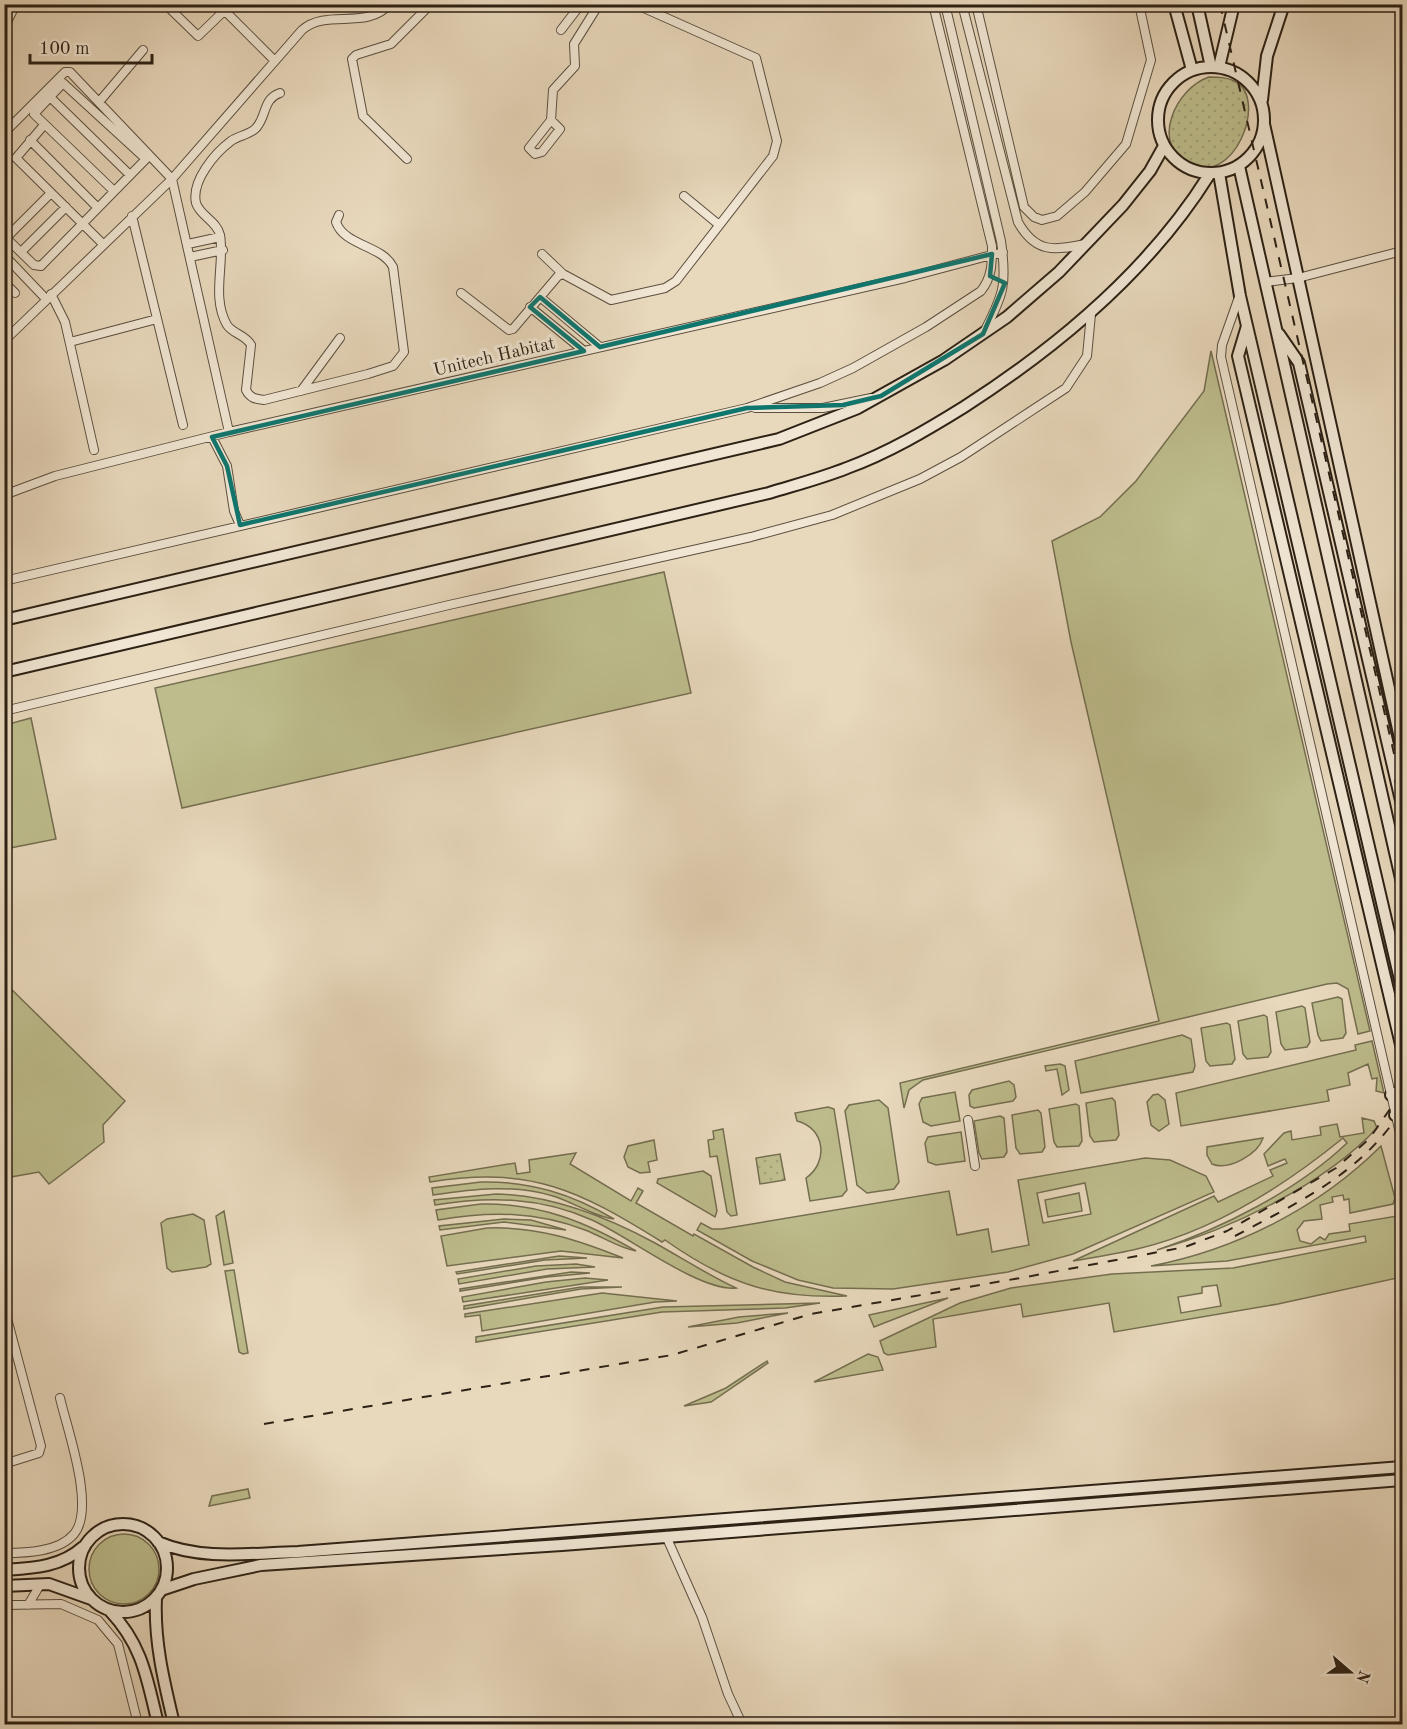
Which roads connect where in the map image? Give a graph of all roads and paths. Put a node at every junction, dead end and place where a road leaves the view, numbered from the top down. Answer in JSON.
{"nodes":[{"id":1,"x":16,"y":4,"type":"edge"},
{"id":2,"x":165,"y":4,"type":"edge"},
{"id":3,"x":390,"y":4,"type":"edge"},
{"id":4,"x":431,"y":4,"type":"edge"},
{"id":5,"x":581,"y":4,"type":"edge"},
{"id":6,"x":599,"y":4,"type":"edge"},
{"id":7,"x":635,"y":4,"type":"edge"},
{"id":8,"x":933,"y":4,"type":"edge"},
{"id":9,"x":945,"y":4,"type":"edge"},
{"id":10,"x":1139,"y":4,"type":"edge"},
{"id":11,"x":1174,"y":4,"type":"edge"},
{"id":12,"x":1197,"y":4,"type":"edge"},
{"id":13,"x":1234,"y":4,"type":"edge"},
{"id":14,"x":1284,"y":4,"type":"edge"},
{"id":15,"x":976,"y":7,"type":"edge"},
{"id":16,"x":221,"y":8,"type":"edge"},
{"id":17,"x":963,"y":9,"type":"edge"},
{"id":18,"x":4,"y":28,"type":"edge"},
{"id":19,"x":561,"y":30,"type":"dead end"},
{"id":20,"x":144,"y":50,"type":"dead end"},
{"id":21,"x":274,"y":60,"type":"junction"},
{"id":22,"x":1215,"y":67,"type":"junction"},
{"id":23,"x":1192,"y":70,"type":"junction"},
{"id":24,"x":280,"y":93,"type":"dead end"},
{"id":25,"x":50,"y":97,"type":"junction"},
{"id":26,"x":99,"y":102,"type":"junction"},
{"id":27,"x":1262,"y":102,"type":"junction"},
{"id":28,"x":551,"y":120,"type":"junction"},
{"id":29,"x":1264,"y":124,"type":"junction"},
{"id":30,"x":44,"y":125,"type":"junction"},
{"id":31,"x":4,"y":133,"type":"edge"},
{"id":32,"x":30,"y":140,"type":"junction"},
{"id":33,"x":1164,"y":146,"type":"junction"},
{"id":34,"x":407,"y":159,"type":"dead end"},
{"id":35,"x":982,"y":161,"type":"junction"},
{"id":36,"x":1013,"y":163,"type":"junction"},
{"id":37,"x":1239,"y":166,"type":"junction"},
{"id":38,"x":1004,"y":167,"type":"junction"},
{"id":39,"x":1214,"y":174,"type":"junction"},
{"id":40,"x":130,"y":175,"type":"junction"},
{"id":41,"x":172,"y":179,"type":"junction"},
{"id":42,"x":114,"y":191,"type":"junction"},
{"id":43,"x":51,"y":193,"type":"junction"},
{"id":44,"x":684,"y":196,"type":"dead end"},
{"id":45,"x":979,"y":201,"type":"junction"},
{"id":46,"x":66,"y":207,"type":"junction"},
{"id":47,"x":98,"y":207,"type":"junction"},
{"id":48,"x":339,"y":215,"type":"dead end"},
{"id":49,"x":132,"y":216,"type":"junction"},
{"id":50,"x":82,"y":223,"type":"junction"},
{"id":51,"x":718,"y":224,"type":"junction"},
{"id":52,"x":5,"y":237,"type":"edge"},
{"id":53,"x":220,"y":237,"type":"junction"},
{"id":54,"x":103,"y":243,"type":"junction"},
{"id":55,"x":188,"y":244,"type":"junction"},
{"id":56,"x":1085,"y":244,"type":"junction"},
{"id":57,"x":223,"y":250,"type":"junction"},
{"id":58,"x":1402,"y":251,"type":"edge"},
{"id":59,"x":21,"y":252,"type":"junction"},
{"id":60,"x":1003,"y":252,"type":"junction"},
{"id":61,"x":542,"y":254,"type":"dead end"},
{"id":62,"x":992,"y":254,"type":"junction"},
{"id":63,"x":4,"y":255,"type":"edge"},
{"id":64,"x":190,"y":257,"type":"junction"},
{"id":65,"x":563,"y":274,"type":"junction"},
{"id":66,"x":990,"y":276,"type":"junction"},
{"id":67,"x":1298,"y":278,"type":"junction"},
{"id":68,"x":1005,"y":280,"type":"junction"},
{"id":69,"x":4,"y":282,"type":"edge"},
{"id":70,"x":1265,"y":282,"type":"junction"},
{"id":71,"x":15,"y":293,"type":"dead end"},
{"id":72,"x":461,"y":293,"type":"dead end"},
{"id":73,"x":1240,"y":296,"type":"junction"},
{"id":74,"x":49,"y":297,"type":"junction"},
{"id":75,"x":540,"y":297,"type":"junction"},
{"id":76,"x":531,"y":307,"type":"junction"},
{"id":77,"x":1091,"y":314,"type":"junction"},
{"id":78,"x":157,"y":319,"type":"junction"},
{"id":79,"x":1247,"y":326,"type":"junction"},
{"id":80,"x":1277,"y":332,"type":"junction"},
{"id":81,"x":983,"y":334,"type":"junction"},
{"id":82,"x":340,"y":338,"type":"dead end"},
{"id":83,"x":4,"y":341,"type":"edge"},
{"id":84,"x":70,"y":342,"type":"junction"},
{"id":85,"x":600,"y":347,"type":"junction"},
{"id":86,"x":584,"y":351,"type":"junction"},
{"id":87,"x":301,"y":391,"type":"junction"},
{"id":88,"x":881,"y":396,"type":"junction"},
{"id":89,"x":747,"y":408,"type":"junction"},
{"id":90,"x":183,"y":425,"type":"dead end"},
{"id":91,"x":229,"y":432,"type":"junction"},
{"id":92,"x":212,"y":437,"type":"junction"},
{"id":93,"x":93,"y":450,"type":"dead end"},
{"id":94,"x":4,"y":495,"type":"edge"},
{"id":95,"x":240,"y":525,"type":"junction"},
{"id":96,"x":4,"y":581,"type":"edge"},
{"id":97,"x":4,"y":620,"type":"edge"},
{"id":98,"x":4,"y":672,"type":"edge"},
{"id":99,"x":4,"y":711,"type":"edge"},
{"id":100,"x":1402,"y":747,"type":"edge"},
{"id":101,"x":1402,"y":805,"type":"edge"},
{"id":102,"x":1402,"y":883,"type":"edge"},
{"id":103,"x":1402,"y":988,"type":"edge"},
{"id":104,"x":1402,"y":1049,"type":"edge"},
{"id":105,"x":1402,"y":1090,"type":"edge"},
{"id":106,"x":1391,"y":1095,"type":"junction"},
{"id":107,"x":1399,"y":1115,"type":"edge"},
{"id":108,"x":968,"y":1120,"type":"dead end"},
{"id":109,"x":1402,"y":1142,"type":"edge"},
{"id":110,"x":975,"y":1166,"type":"dead end"},
{"id":111,"x":4,"y":1307,"type":"edge"},
{"id":112,"x":8,"y":1342,"type":"edge"},
{"id":113,"x":60,"y":1398,"type":"dead end"},
{"id":114,"x":4,"y":1464,"type":"edge"},
{"id":115,"x":1402,"y":1467,"type":"edge"},
{"id":116,"x":1402,"y":1480,"type":"edge"},
{"id":117,"x":666,"y":1536,"type":"junction"},
{"id":118,"x":158,"y":1542,"type":"junction"},
{"id":119,"x":86,"y":1544,"type":"junction"},
{"id":120,"x":4,"y":1553,"type":"edge"},
{"id":121,"x":4,"y":1570,"type":"edge"},
{"id":122,"x":40,"y":1585,"type":"junction"},
{"id":123,"x":4,"y":1586,"type":"edge"},
{"id":124,"x":158,"y":1594,"type":"junction"},
{"id":125,"x":91,"y":1599,"type":"junction"},
{"id":126,"x":4,"y":1605,"type":"edge"},
{"id":127,"x":28,"y":1605,"type":"junction"},
{"id":128,"x":110,"y":1611,"type":"junction"},
{"id":129,"x":138,"y":1725,"type":"edge"},
{"id":130,"x":158,"y":1725,"type":"edge"},
{"id":131,"x":174,"y":1725,"type":"edge"},
{"id":132,"x":742,"y":1725,"type":"edge"}],
"edges":[{"from":1,"to":18,"type":"street"},
{"from":2,"to":16,"type":"street"},
{"from":3,"to":21,"type":"street"},
{"from":4,"to":34,"type":"street"},
{"from":5,"to":19,"type":"street"},
{"from":6,"to":28,"type":"street"},
{"from":7,"to":51,"type":"street"},
{"from":8,"to":45,"type":"street"},
{"from":9,"to":35,"type":"street"},
{"from":10,"to":36,"type":"street"},
{"from":11,"to":23,"type":"street"},
{"from":12,"to":22,"type":"street"},
{"from":13,"to":22,"type":"street"},
{"from":14,"to":27,"type":"street"},
{"from":15,"to":17,"type":"street"},
{"from":15,"to":36,"type":"street"},
{"from":16,"to":21,"type":"street"},
{"from":17,"to":38,"type":"street"},
{"from":20,"to":26,"type":"street"},
{"from":21,"to":41,"type":"street"},
{"from":22,"to":23,"type":"street"},
{"from":22,"to":27,"type":"street"},
{"from":23,"to":33,"type":"street"},
{"from":24,"to":53,"type":"street"},
{"from":25,"to":30,"type":"street"},
{"from":25,"to":40,"type":"street"},
{"from":25,"to":40,"type":"street"},
{"from":26,"to":31,"type":"street"},
{"from":26,"to":41,"type":"street"},
{"from":27,"to":29,"type":"street"},
{"from":28,"to":28,"type":"street"},
{"from":29,"to":37,"type":"street"},
{"from":29,"to":67,"type":"street"},
{"from":30,"to":32,"type":"street"},
{"from":30,"to":42,"type":"street"},
{"from":32,"to":43,"type":"street"},
{"from":32,"to":47,"type":"street"},
{"from":33,"to":39,"type":"street"},
{"from":33,"to":56,"type":"street"},
{"from":35,"to":45,"type":"street"},
{"from":35,"to":60,"type":"street"},
{"from":36,"to":38,"type":"street"},
{"from":37,"to":39,"type":"street"},
{"from":37,"to":70,"type":"street"},
{"from":38,"to":56,"type":"street"},
{"from":39,"to":73,"type":"street"},
{"from":39,"to":77,"type":"street"},
{"from":40,"to":42,"type":"street"},
{"from":41,"to":49,"type":"street"},
{"from":41,"to":55,"type":"street"},
{"from":42,"to":47,"type":"street"},
{"from":43,"to":46,"type":"street"},
{"from":43,"to":52,"type":"street"},
{"from":44,"to":51,"type":"street"},
{"from":45,"to":62,"type":"street"},
{"from":46,"to":50,"type":"street"},
{"from":46,"to":59,"type":"street"},
{"from":47,"to":50,"type":"street"},
{"from":48,"to":87,"type":"street"},
{"from":49,"to":54,"type":"street"},
{"from":49,"to":78,"type":"street"},
{"from":50,"to":54,"type":"street"},
{"from":50,"to":59,"type":"street"},
{"from":51,"to":65,"type":"street"},
{"from":52,"to":59,"type":"street"},
{"from":53,"to":55,"type":"street"},
{"from":53,"to":57,"type":"street"},
{"from":54,"to":74,"type":"street"},
{"from":55,"to":64,"type":"street"},
{"from":56,"to":81,"type":"street"},
{"from":57,"to":64,"type":"street"},
{"from":57,"to":87,"type":"street"},
{"from":58,"to":67,"type":"street"},
{"from":60,"to":62,"type":"street","name":"Unitech Habitat"},
{"from":60,"to":68,"type":"street"},
{"from":61,"to":65,"type":"street"},
{"from":62,"to":66,"type":"street"},
{"from":62,"to":85,"type":"street","name":"Unitech Habitat"},
{"from":63,"to":74,"type":"street"},
{"from":64,"to":91,"type":"street"},
{"from":65,"to":75,"type":"street"},
{"from":66,"to":68,"type":"street"},
{"from":66,"to":89,"type":"street"},
{"from":67,"to":70,"type":"street"},
{"from":67,"to":100,"type":"street"},
{"from":68,"to":81,"type":"street"},
{"from":69,"to":71,"type":"street"},
{"from":70,"to":80,"type":"street"},
{"from":72,"to":76,"type":"street"},
{"from":73,"to":79,"type":"street"},
{"from":73,"to":106,"type":"street"},
{"from":74,"to":83,"type":"street"},
{"from":74,"to":84,"type":"street"},
{"from":75,"to":76,"type":"street"},
{"from":75,"to":85,"type":"street"},
{"from":76,"to":86,"type":"street"},
{"from":77,"to":98,"type":"street"},
{"from":77,"to":99,"type":"street"},
{"from":78,"to":84,"type":"street"},
{"from":78,"to":90,"type":"street"},
{"from":79,"to":103,"type":"street"},
{"from":79,"to":104,"type":"street"},
{"from":80,"to":101,"type":"street"},
{"from":80,"to":102,"type":"street"},
{"from":81,"to":88,"type":"street"},
{"from":82,"to":87,"type":"street"},
{"from":84,"to":93,"type":"street"},
{"from":85,"to":86,"type":"street","name":"Unitech Habitat"},
{"from":86,"to":91,"type":"street","name":"Unitech Habitat"},
{"from":88,"to":89,"type":"street"},
{"from":88,"to":97,"type":"street"},
{"from":89,"to":95,"type":"street"},
{"from":91,"to":92,"type":"street","name":"Unitech Habitat"},
{"from":92,"to":94,"type":"street","name":"Unitech Habitat"},
{"from":92,"to":95,"type":"street"},
{"from":95,"to":96,"type":"street"},
{"from":105,"to":106,"type":"street"},
{"from":106,"to":107,"type":"street"},
{"from":107,"to":109,"type":"street"},
{"from":108,"to":110,"type":"street"},
{"from":111,"to":112,"type":"street"},
{"from":112,"to":114,"type":"street"},
{"from":113,"to":120,"type":"street"},
{"from":115,"to":118,"type":"street"},
{"from":116,"to":117,"type":"street"},
{"from":117,"to":124,"type":"street"},
{"from":117,"to":132,"type":"street"},
{"from":118,"to":119,"type":"street"},
{"from":118,"to":124,"type":"street"},
{"from":119,"to":121,"type":"street"},
{"from":119,"to":125,"type":"street"},
{"from":122,"to":123,"type":"street"},
{"from":122,"to":125,"type":"street"},
{"from":122,"to":127,"type":"street"},
{"from":124,"to":128,"type":"street"},
{"from":124,"to":131,"type":"street"},
{"from":125,"to":128,"type":"street"},
{"from":126,"to":127,"type":"street"},
{"from":127,"to":129,"type":"street"},
{"from":128,"to":130,"type":"street"}]}
